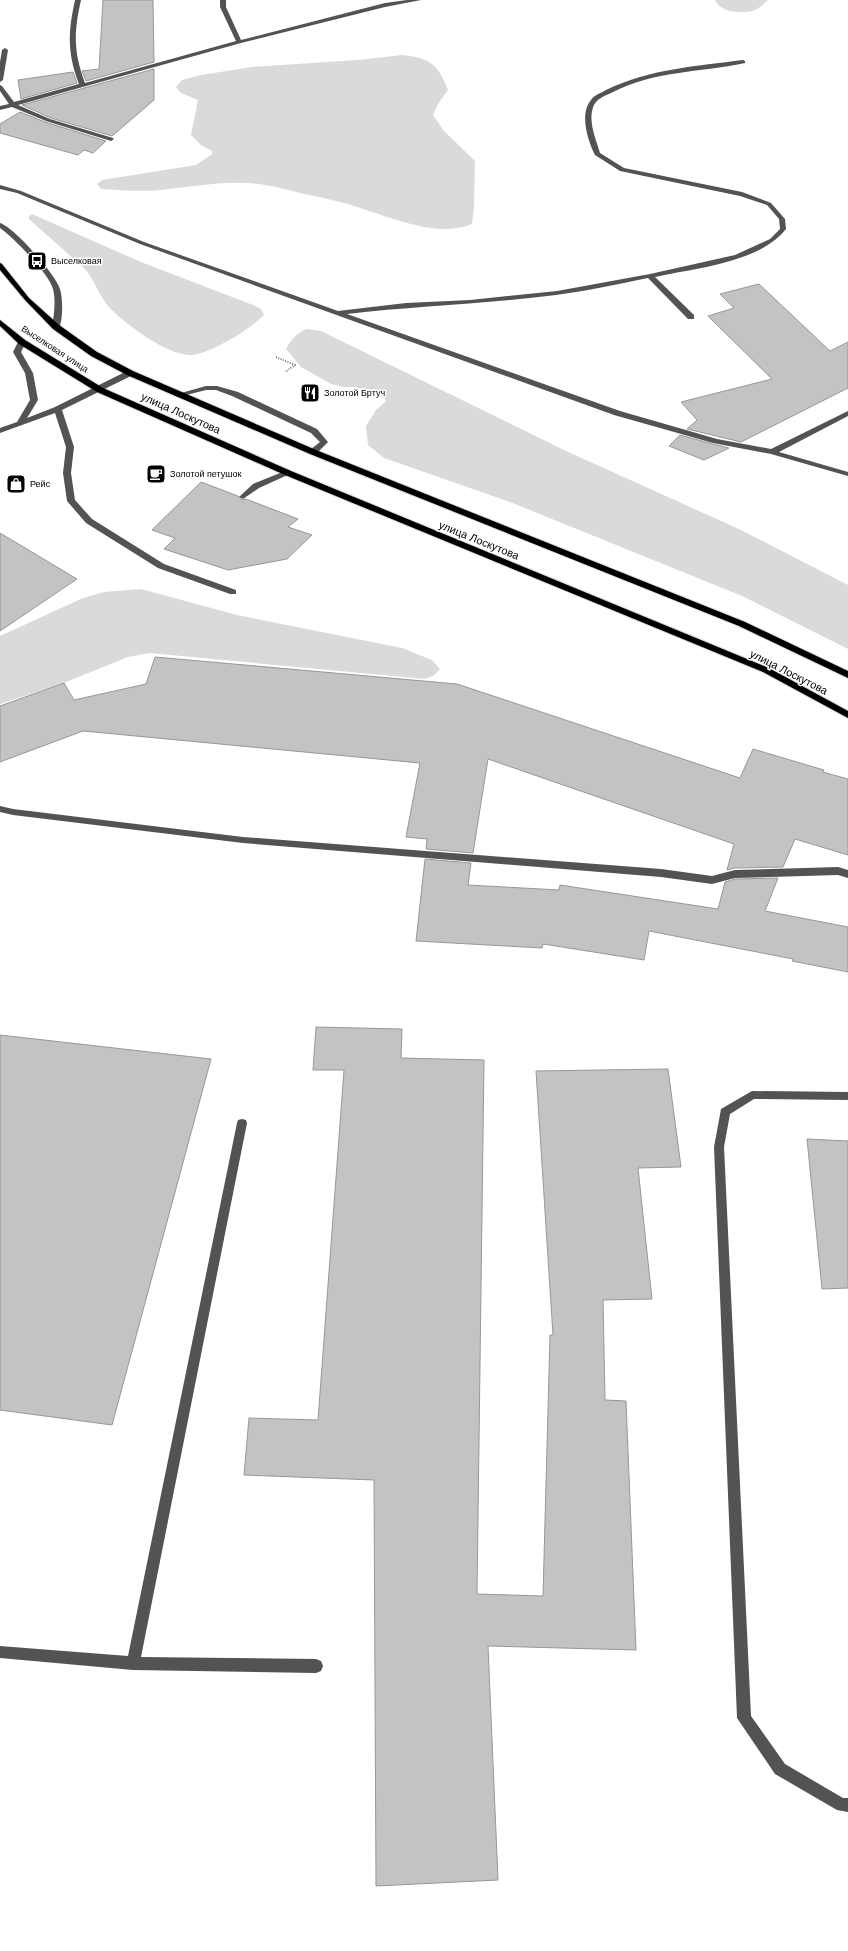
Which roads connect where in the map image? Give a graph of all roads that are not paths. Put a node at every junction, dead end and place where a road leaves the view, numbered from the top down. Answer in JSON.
{"nodes":[{"id":1,"x":78,"y":0,"type":"edge"},
{"id":2,"x":223,"y":0,"type":"edge"},
{"id":3,"x":418,"y":0,"type":"edge"},
{"id":4,"x":385,"y":3,"type":"edge"},
{"id":5,"x":239,"y":42,"type":"junction"},
{"id":6,"x":5,"y":50,"type":"dead end"},
{"id":7,"x":743,"y":62,"type":"dead end"},
{"id":8,"x":0,"y":80,"type":"edge"},
{"id":9,"x":83,"y":86,"type":"junction"},
{"id":10,"x":0,"y":87,"type":"edge"},
{"id":11,"x":12,"y":105,"type":"junction"},
{"id":12,"x":0,"y":108,"type":"edge"},
{"id":13,"x":111,"y":139,"type":"dead end"},
{"id":14,"x":0,"y":186,"type":"edge"},
{"id":15,"x":0,"y":225,"type":"edge"},
{"id":16,"x":0,"y":265,"type":"edge"},
{"id":17,"x":650,"y":276,"type":"junction"},
{"id":18,"x":335,"y":313,"type":"junction"},
{"id":19,"x":691,"y":317,"type":"dead end"},
{"id":20,"x":0,"y":322,"type":"edge"},
{"id":21,"x":56,"y":327,"type":"junction"},
{"id":22,"x":22,"y":342,"type":"junction"},
{"id":23,"x":130,"y":374,"type":"junction"},
{"id":24,"x":100,"y":390,"type":"junction"},
{"id":25,"x":178,"y":395,"type":"junction"},
{"id":26,"x":58,"y":409,"type":"junction"},
{"id":27,"x":848,"y":413,"type":"edge"},
{"id":28,"x":20,"y":423,"type":"junction"},
{"id":29,"x":0,"y":431,"type":"edge"},
{"id":30,"x":313,"y":452,"type":"junction"},
{"id":31,"x":772,"y":452,"type":"junction"},
{"id":32,"x":288,"y":472,"type":"junction"},
{"id":33,"x":848,"y":474,"type":"edge"},
{"id":34,"x":243,"y":497,"type":"dead end"},
{"id":35,"x":233,"y":592,"type":"dead end"},
{"id":36,"x":848,"y":676,"type":"edge"},
{"id":37,"x":848,"y":715,"type":"edge"},
{"id":38,"x":0,"y":809,"type":"edge"},
{"id":39,"x":848,"y":874,"type":"edge"},
{"id":40,"x":848,"y":1096,"type":"edge"},
{"id":41,"x":242,"y":1123,"type":"dead end"},
{"id":42,"x":0,"y":1652,"type":"edge"},
{"id":43,"x":133,"y":1663,"type":"junction"},
{"id":44,"x":316,"y":1666,"type":"dead end"},
{"id":45,"x":848,"y":1805,"type":"edge"}],
"edges":[{"from":1,"to":9,"type":"street"},
{"from":2,"to":5,"type":"street"},
{"from":3,"to":4,"type":"street"},
{"from":4,"to":5,"type":"street"},
{"from":5,"to":9,"type":"street"},
{"from":6,"to":8,"type":"street"},
{"from":7,"to":17,"type":"street"},
{"from":9,"to":11,"type":"street"},
{"from":10,"to":11,"type":"street"},
{"from":11,"to":12,"type":"street"},
{"from":11,"to":13,"type":"street"},
{"from":14,"to":18,"type":"street"},
{"from":15,"to":21,"type":"street"},
{"from":16,"to":21,"type":"main road","name":"Выселковая улица"},
{"from":17,"to":18,"type":"street"},
{"from":17,"to":19,"type":"street"},
{"from":18,"to":31,"type":"street"},
{"from":20,"to":22,"type":"main road","name":"Выселковая улица"},
{"from":21,"to":23,"type":"main road","name":"Выселковая улица"},
{"from":22,"to":24,"type":"main road","name":"Выселковая улица"},
{"from":22,"to":28,"type":"street"},
{"from":23,"to":24,"type":"street"},
{"from":23,"to":25,"type":"main road","name":"улица Лоскутова"},
{"from":24,"to":26,"type":"street"},
{"from":24,"to":32,"type":"main road","name":"улица Лоскутова"},
{"from":25,"to":30,"type":"main road","name":"улица Лоскутова"},
{"from":25,"to":30,"type":"street"},
{"from":26,"to":28,"type":"street"},
{"from":26,"to":35,"type":"street"},
{"from":27,"to":31,"type":"street"},
{"from":28,"to":29,"type":"street"},
{"from":30,"to":36,"type":"main road","name":"улица Лоскутова"},
{"from":31,"to":33,"type":"street"},
{"from":32,"to":34,"type":"street"},
{"from":32,"to":37,"type":"main road","name":"улица Лоскутова"},
{"from":38,"to":39,"type":"street"},
{"from":40,"to":45,"type":"street"},
{"from":41,"to":43,"type":"street"},
{"from":42,"to":43,"type":"street"},
{"from":43,"to":44,"type":"street"}]}
